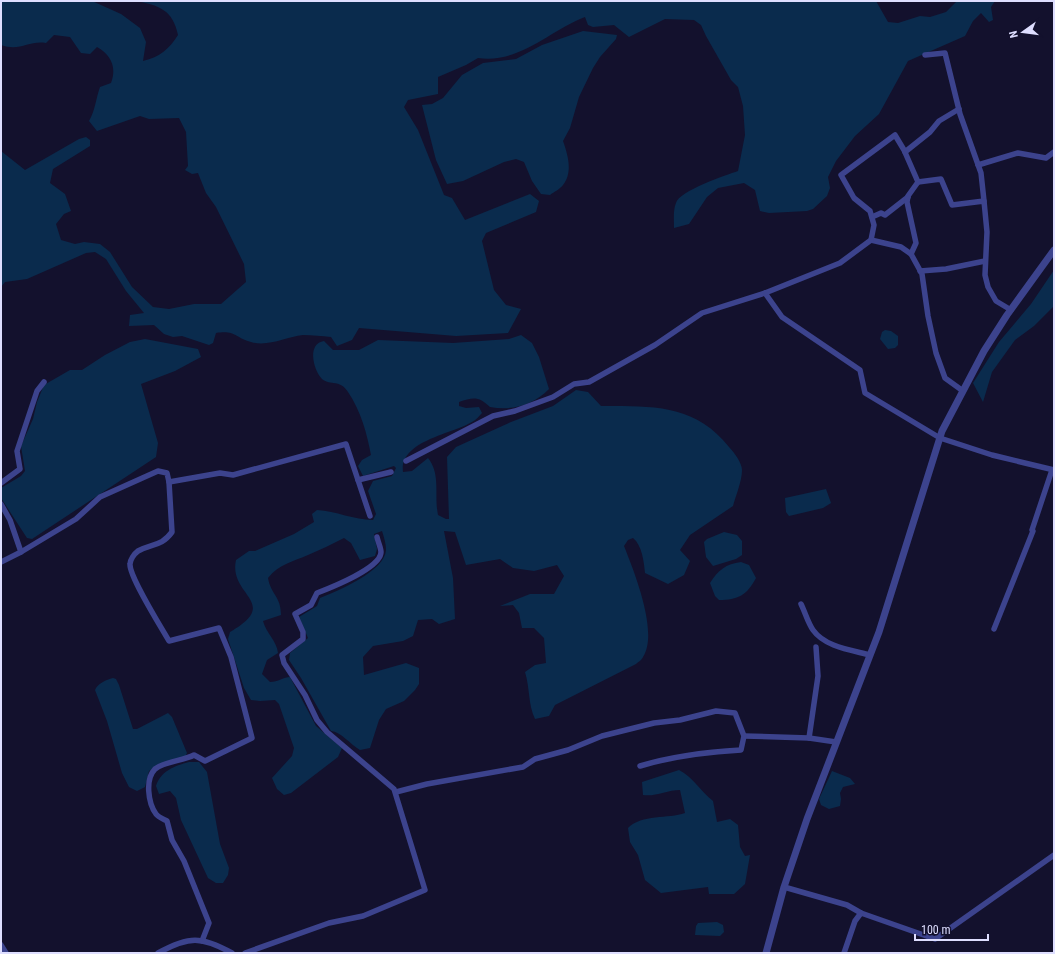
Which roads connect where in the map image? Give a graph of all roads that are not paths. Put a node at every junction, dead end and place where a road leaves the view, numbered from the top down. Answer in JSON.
{"nodes":[{"id":1,"x":925,"y":55,"type":"dead end"},
{"id":2,"x":959,"y":109,"type":"junction"},
{"id":3,"x":905,"y":152,"type":"junction"},
{"id":4,"x":1054,"y":152,"type":"edge"},
{"id":5,"x":978,"y":165,"type":"junction"},
{"id":6,"x":918,"y":182,"type":"junction"},
{"id":7,"x":908,"y":197,"type":"junction"},
{"id":8,"x":984,"y":201,"type":"junction"},
{"id":9,"x":872,"y":217,"type":"junction"},
{"id":10,"x":872,"y":240,"type":"junction"},
{"id":11,"x":1054,"y":250,"type":"edge"},
{"id":12,"x":911,"y":254,"type":"junction"},
{"id":13,"x":986,"y":261,"type":"junction"},
{"id":14,"x":920,"y":271,"type":"junction"},
{"id":15,"x":765,"y":293,"type":"junction"},
{"id":16,"x":1011,"y":310,"type":"junction"},
{"id":17,"x":44,"y":382,"type":"dead end"},
{"id":18,"x":963,"y":391,"type":"junction"},
{"id":19,"x":940,"y":438,"type":"junction"},
{"id":20,"x":406,"y":461,"type":"dead end"},
{"id":21,"x":1053,"y":470,"type":"edge"},
{"id":22,"x":391,"y":472,"type":"dead end"},
{"id":23,"x":358,"y":480,"type":"junction"},
{"id":24,"x":169,"y":482,"type":"junction"},
{"id":25,"x":1,"y":483,"type":"edge"},
{"id":26,"x":1,"y":504,"type":"edge"},
{"id":27,"x":370,"y":516,"type":"dead end"},
{"id":28,"x":377,"y":537,"type":"dead end"},
{"id":29,"x":21,"y":552,"type":"junction"},
{"id":30,"x":1,"y":562,"type":"edge"},
{"id":31,"x":801,"y":604,"type":"dead end"},
{"id":32,"x":994,"y":628,"type":"dead end"},
{"id":33,"x":816,"y":647,"type":"dead end"},
{"id":34,"x":870,"y":655,"type":"junction"},
{"id":35,"x":744,"y":736,"type":"junction"},
{"id":36,"x":809,"y":738,"type":"junction"},
{"id":37,"x":836,"y":742,"type":"junction"},
{"id":38,"x":640,"y":766,"type":"dead end"},
{"id":39,"x":396,"y":792,"type":"junction"},
{"id":40,"x":1054,"y":856,"type":"edge"},
{"id":41,"x":784,"y":887,"type":"junction"},
{"id":42,"x":861,"y":913,"type":"junction"},
{"id":43,"x":202,"y":941,"type":"junction"},
{"id":44,"x":1,"y":945,"type":"edge"},
{"id":45,"x":6,"y":953,"type":"edge"},
{"id":46,"x":158,"y":953,"type":"edge"},
{"id":47,"x":232,"y":953,"type":"edge"},
{"id":48,"x":245,"y":953,"type":"edge"},
{"id":49,"x":766,"y":953,"type":"edge"},
{"id":50,"x":844,"y":953,"type":"edge"}],
"edges":[{"from":1,"to":2,"type":"street"},
{"from":2,"to":3,"type":"street"},
{"from":2,"to":5,"type":"street"},
{"from":3,"to":6,"type":"street"},
{"from":3,"to":9,"type":"street"},
{"from":4,"to":5,"type":"street"},
{"from":5,"to":8,"type":"street"},
{"from":6,"to":7,"type":"street"},
{"from":6,"to":8,"type":"street"},
{"from":7,"to":9,"type":"street"},
{"from":7,"to":12,"type":"street"},
{"from":8,"to":13,"type":"street"},
{"from":9,"to":10,"type":"street"},
{"from":10,"to":12,"type":"street"},
{"from":10,"to":15,"type":"street"},
{"from":11,"to":16,"type":"street"},
{"from":12,"to":14,"type":"street"},
{"from":13,"to":14,"type":"street"},
{"from":13,"to":16,"type":"street"},
{"from":14,"to":18,"type":"street"},
{"from":15,"to":19,"type":"street"},
{"from":15,"to":20,"type":"street"},
{"from":16,"to":18,"type":"street"},
{"from":17,"to":25,"type":"street"},
{"from":18,"to":19,"type":"street"},
{"from":19,"to":21,"type":"street"},
{"from":19,"to":34,"type":"street"},
{"from":21,"to":32,"type":"street"},
{"from":22,"to":23,"type":"street"},
{"from":23,"to":24,"type":"street"},
{"from":23,"to":27,"type":"street"},
{"from":24,"to":29,"type":"street"},
{"from":24,"to":43,"type":"street"},
{"from":26,"to":29,"type":"street"},
{"from":28,"to":39,"type":"street"},
{"from":29,"to":30,"type":"street"},
{"from":31,"to":34,"type":"street"},
{"from":33,"to":36,"type":"street"},
{"from":34,"to":37,"type":"street"},
{"from":35,"to":36,"type":"street"},
{"from":35,"to":38,"type":"street"},
{"from":35,"to":39,"type":"street"},
{"from":36,"to":37,"type":"street"},
{"from":37,"to":41,"type":"street"},
{"from":39,"to":48,"type":"street"},
{"from":40,"to":42,"type":"street"},
{"from":41,"to":42,"type":"street"},
{"from":41,"to":49,"type":"street"},
{"from":42,"to":50,"type":"street"},
{"from":43,"to":46,"type":"street"},
{"from":43,"to":47,"type":"street"},
{"from":44,"to":45,"type":"street"}]}
